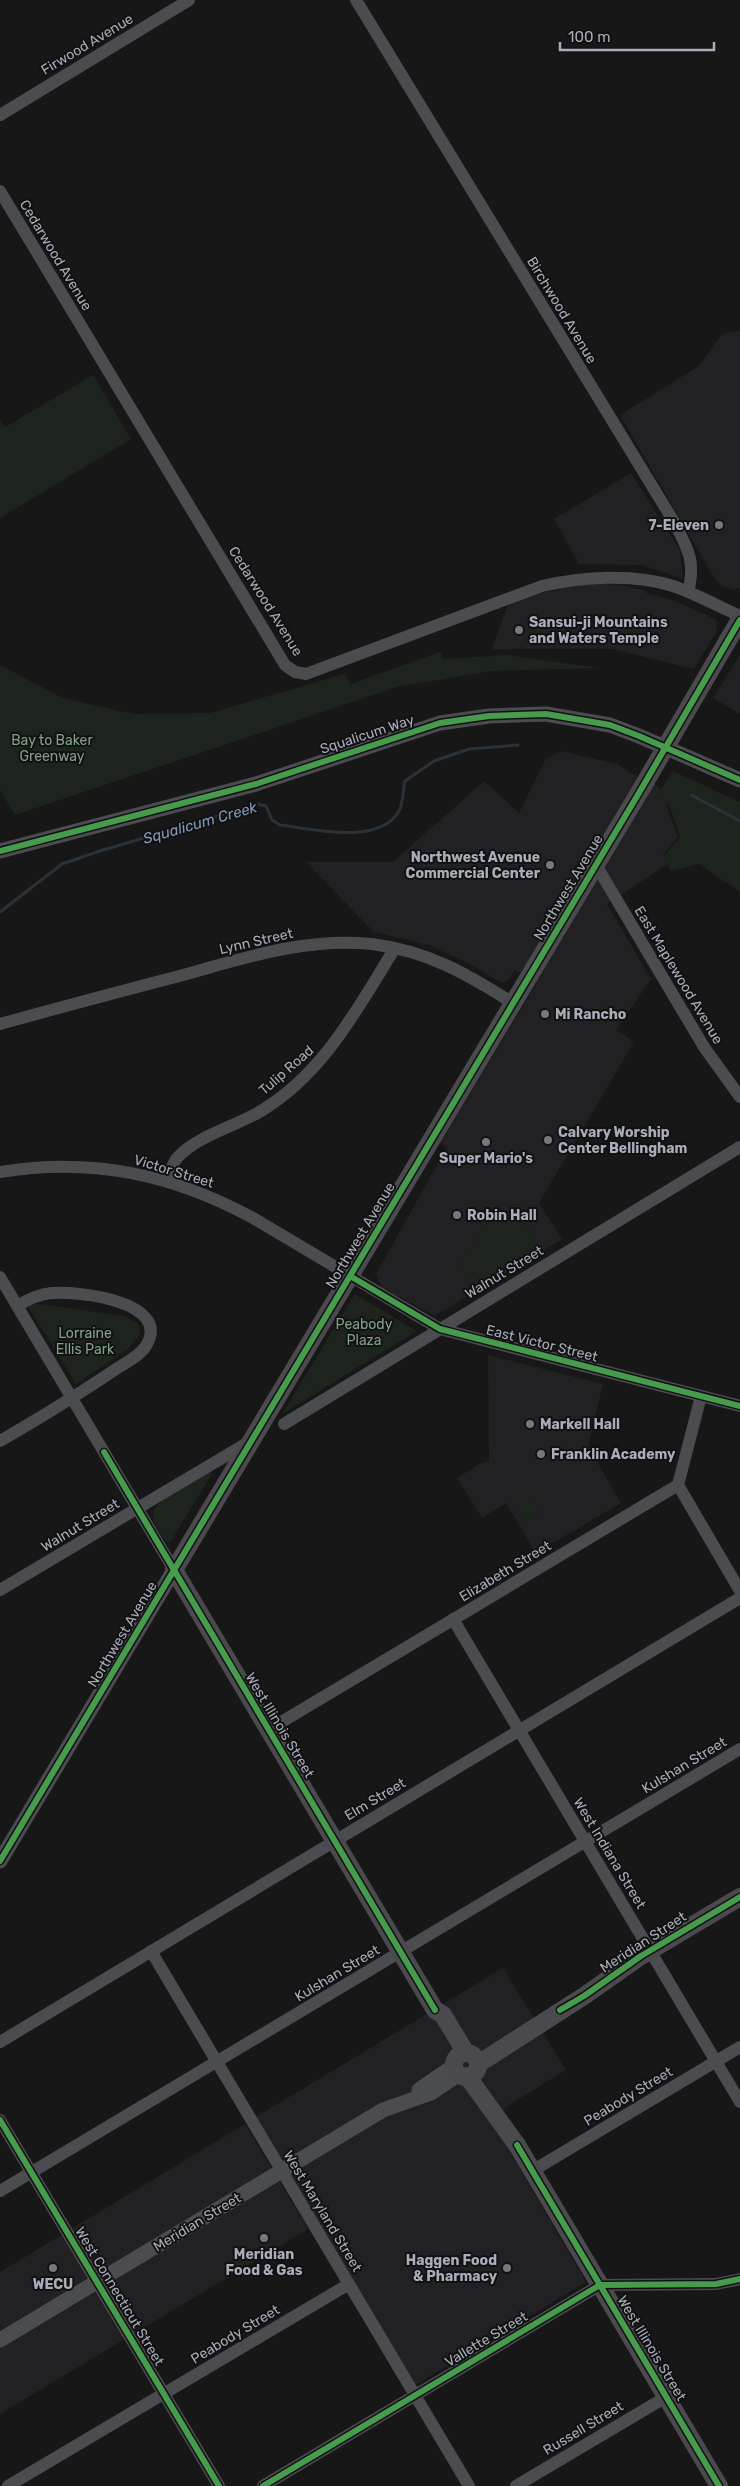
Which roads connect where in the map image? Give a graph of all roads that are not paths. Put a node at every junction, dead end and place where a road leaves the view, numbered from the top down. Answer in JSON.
{"nodes":[{"id":1,"x":190,"y":0,"type":"edge"},
{"id":2,"x":356,"y":0,"type":"edge"},
{"id":3,"x":0,"y":114,"type":"edge"},
{"id":4,"x":0,"y":191,"type":"edge"},
{"id":5,"x":688,"y":592,"type":"junction"},
{"id":6,"x":740,"y":618,"type":"edge"},
{"id":7,"x":740,"y":780,"type":"edge"},
{"id":8,"x":0,"y":851,"type":"edge"},
{"id":9,"x":596,"y":866,"type":"junction"},
{"id":10,"x":395,"y":948,"type":"junction"},
{"id":11,"x":513,"y":1004,"type":"junction"},
{"id":12,"x":0,"y":1024,"type":"edge"},
{"id":13,"x":740,"y":1097,"type":"edge"},
{"id":14,"x":740,"y":1147,"type":"edge"},
{"id":15,"x":0,"y":1172,"type":"edge"},
{"id":16,"x":167,"y":1181,"type":"junction"},
{"id":17,"x":350,"y":1276,"type":"junction"},
{"id":18,"x":2,"y":1285,"type":"edge"},
{"id":19,"x":17,"y":1306,"type":"junction"},
{"id":20,"x":440,"y":1329,"type":"junction"},
{"id":21,"x":701,"y":1396,"type":"junction"},
{"id":22,"x":72,"y":1398,"type":"junction"},
{"id":23,"x":740,"y":1406,"type":"edge"},
{"id":24,"x":284,"y":1424,"type":"dead end"},
{"id":25,"x":252,"y":1440,"type":"junction"},
{"id":26,"x":0,"y":1441,"type":"edge"},
{"id":27,"x":678,"y":1485,"type":"junction"},
{"id":28,"x":137,"y":1508,"type":"junction"},
{"id":29,"x":174,"y":1570,"type":"junction"},
{"id":30,"x":0,"y":1590,"type":"edge"},
{"id":31,"x":740,"y":1591,"type":"edge"},
{"id":32,"x":740,"y":1598,"type":"edge"},
{"id":33,"x":453,"y":1619,"type":"junction"},
{"id":34,"x":268,"y":1730,"type":"junction"},
{"id":35,"x":520,"y":1730,"type":"junction"},
{"id":36,"x":740,"y":1749,"type":"edge"},
{"id":37,"x":335,"y":1841,"type":"junction"},
{"id":38,"x":585,"y":1841,"type":"junction"},
{"id":39,"x":0,"y":1861,"type":"edge"},
{"id":40,"x":740,"y":1897,"type":"edge"},
{"id":41,"x":650,"y":1950,"type":"junction"},
{"id":42,"x":151,"y":1952,"type":"junction"},
{"id":43,"x":400,"y":1952,"type":"junction"},
{"id":44,"x":0,"y":2042,"type":"edge"},
{"id":45,"x":740,"y":2047,"type":"edge"},
{"id":46,"x":716,"y":2061,"type":"junction"},
{"id":47,"x":216,"y":2062,"type":"junction"},
{"id":48,"x":466,"y":2064,"type":"junction"},
{"id":49,"x":740,"y":2102,"type":"edge"},
{"id":50,"x":0,"y":2120,"type":"edge"},
{"id":51,"x":282,"y":2171,"type":"junction"},
{"id":52,"x":532,"y":2171,"type":"junction"},
{"id":53,"x":32,"y":2172,"type":"junction"},
{"id":54,"x":0,"y":2191,"type":"edge"},
{"id":55,"x":740,"y":2279,"type":"edge"},
{"id":56,"x":97,"y":2282,"type":"junction"},
{"id":57,"x":349,"y":2284,"type":"junction"},
{"id":58,"x":600,"y":2286,"type":"junction"},
{"id":59,"x":0,"y":2340,"type":"edge"},
{"id":60,"x":164,"y":2394,"type":"junction"},
{"id":61,"x":415,"y":2396,"type":"junction"},
{"id":62,"x":666,"y":2397,"type":"junction"},
{"id":63,"x":8,"y":2486,"type":"edge"},
{"id":64,"x":219,"y":2486,"type":"edge"},
{"id":65,"x":263,"y":2486,"type":"edge"},
{"id":66,"x":469,"y":2486,"type":"edge"},
{"id":67,"x":516,"y":2486,"type":"edge"},
{"id":68,"x":719,"y":2486,"type":"edge"}],
"edges":[{"from":1,"to":3,"type":"street","name":"Firwood Avenue"},
{"from":2,"to":5,"type":"street","name":"Birchwood Avenue"},
{"from":4,"to":5,"type":"street","name":"Cedarwood Avenue"},
{"from":5,"to":6,"type":"street"},
{"from":6,"to":9,"type":"main road","name":"Northwest Avenue","bridge":true},
{"from":7,"to":8,"type":"street","name":"Squalicum Way"},
{"from":9,"to":11,"type":"main road","name":"Northwest Avenue"},
{"from":9,"to":13,"type":"street","name":"East Maplewood Avenue"},
{"from":10,"to":11,"type":"street","name":"Lynn Street"},
{"from":10,"to":12,"type":"street","name":"Lynn Street"},
{"from":10,"to":16,"type":"street","name":"Tulip Road"},
{"from":11,"to":17,"type":"main road","name":"Northwest Avenue"},
{"from":14,"to":20,"type":"street","name":"Walnut Street"},
{"from":15,"to":16,"type":"street","name":"Victor Street"},
{"from":16,"to":17,"type":"street","name":"Victor Street"},
{"from":17,"to":20,"type":"street","name":"East Victor Street"},
{"from":17,"to":25,"type":"main road","name":"Northwest Avenue"},
{"from":18,"to":19,"type":"street","name":"West Illinois Street"},
{"from":19,"to":22,"type":"street","name":"West Illinois Street"},
{"from":19,"to":22,"type":"street"},
{"from":20,"to":21,"type":"street","name":"East Victor Street"},
{"from":20,"to":24,"type":"street","name":"Walnut Street"},
{"from":21,"to":23,"type":"street","name":"East Victor Street"},
{"from":21,"to":27,"type":"street"},
{"from":22,"to":26,"type":"street"},
{"from":22,"to":28,"type":"street","name":"West Illinois Street"},
{"from":25,"to":28,"type":"street","name":"Walnut Street"},
{"from":25,"to":29,"type":"main road","name":"Northwest Avenue"},
{"from":27,"to":31,"type":"street"},
{"from":27,"to":33,"type":"street","name":"Elizabeth Street"},
{"from":28,"to":29,"type":"street","name":"West Illinois Street"},
{"from":28,"to":30,"type":"street","name":"Walnut Street"},
{"from":29,"to":34,"type":"main road","name":"West Illinois Street"},
{"from":29,"to":39,"type":"street","name":"Northwest Avenue"},
{"from":32,"to":35,"type":"street","name":"Elm Street"},
{"from":33,"to":34,"type":"street","name":"Elizabeth Street"},
{"from":33,"to":35,"type":"street","name":"West Indiana Street"},
{"from":34,"to":37,"type":"main road","name":"West Illinois Street"},
{"from":35,"to":37,"type":"street","name":"Elm Street"},
{"from":35,"to":38,"type":"street","name":"West Indiana Street"},
{"from":36,"to":38,"type":"street","name":"Kulshan Street"},
{"from":37,"to":42,"type":"street","name":"Elm Street"},
{"from":37,"to":43,"type":"main road","name":"West Illinois Street"},
{"from":38,"to":41,"type":"street","name":"West Indiana Street"},
{"from":38,"to":43,"type":"street","name":"Kulshan Street"},
{"from":40,"to":41,"type":"main road","name":"Meridian Street"},
{"from":41,"to":46,"type":"street","name":"West Indiana Street"},
{"from":41,"to":48,"type":"main road","name":"Meridian Street"},
{"from":42,"to":44,"type":"street","name":"Elm Street"},
{"from":42,"to":47,"type":"street","name":"West Maryland Street"},
{"from":43,"to":47,"type":"street","name":"Kulshan Street"},
{"from":43,"to":48,"type":"main road","name":"West Illinois Street"},
{"from":45,"to":46,"type":"street","name":"Peabody Street"},
{"from":46,"to":49,"type":"street","name":"West Indiana Street"},
{"from":46,"to":52,"type":"street","name":"Peabody Street"},
{"from":47,"to":51,"type":"street","name":"West Maryland Street"},
{"from":47,"to":53,"type":"street","name":"Kulshan Street"},
{"from":48,"to":51,"type":"street","name":"Meridian Street"},
{"from":48,"to":52,"type":"main road","name":"West Illinois Street"},
{"from":50,"to":53,"type":"street","name":"West Connecticut Street"},
{"from":51,"to":56,"type":"street","name":"Meridian Street"},
{"from":51,"to":57,"type":"street","name":"West Maryland Street"},
{"from":52,"to":58,"type":"main road","name":"West Illinois Street"},
{"from":53,"to":54,"type":"street","name":"Kulshan Street"},
{"from":53,"to":56,"type":"street","name":"West Connecticut Street"},
{"from":55,"to":58,"type":"street","name":"Vallette Street"},
{"from":56,"to":59,"type":"street","name":"Meridian Street"},
{"from":56,"to":60,"type":"street","name":"West Connecticut Street"},
{"from":57,"to":60,"type":"street","name":"Peabody Street"},
{"from":57,"to":61,"type":"street","name":"West Maryland Street"},
{"from":58,"to":61,"type":"street","name":"Vallette Street"},
{"from":58,"to":62,"type":"main road","name":"West Illinois Street"},
{"from":60,"to":63,"type":"street","name":"Peabody Street"},
{"from":60,"to":64,"type":"street","name":"West Connecticut Street"},
{"from":61,"to":65,"type":"street","name":"Vallette Street"},
{"from":61,"to":66,"type":"street","name":"West Maryland Street"},
{"from":62,"to":67,"type":"street","name":"Russell Street"},
{"from":62,"to":68,"type":"main road","name":"West Illinois Street"}]}
